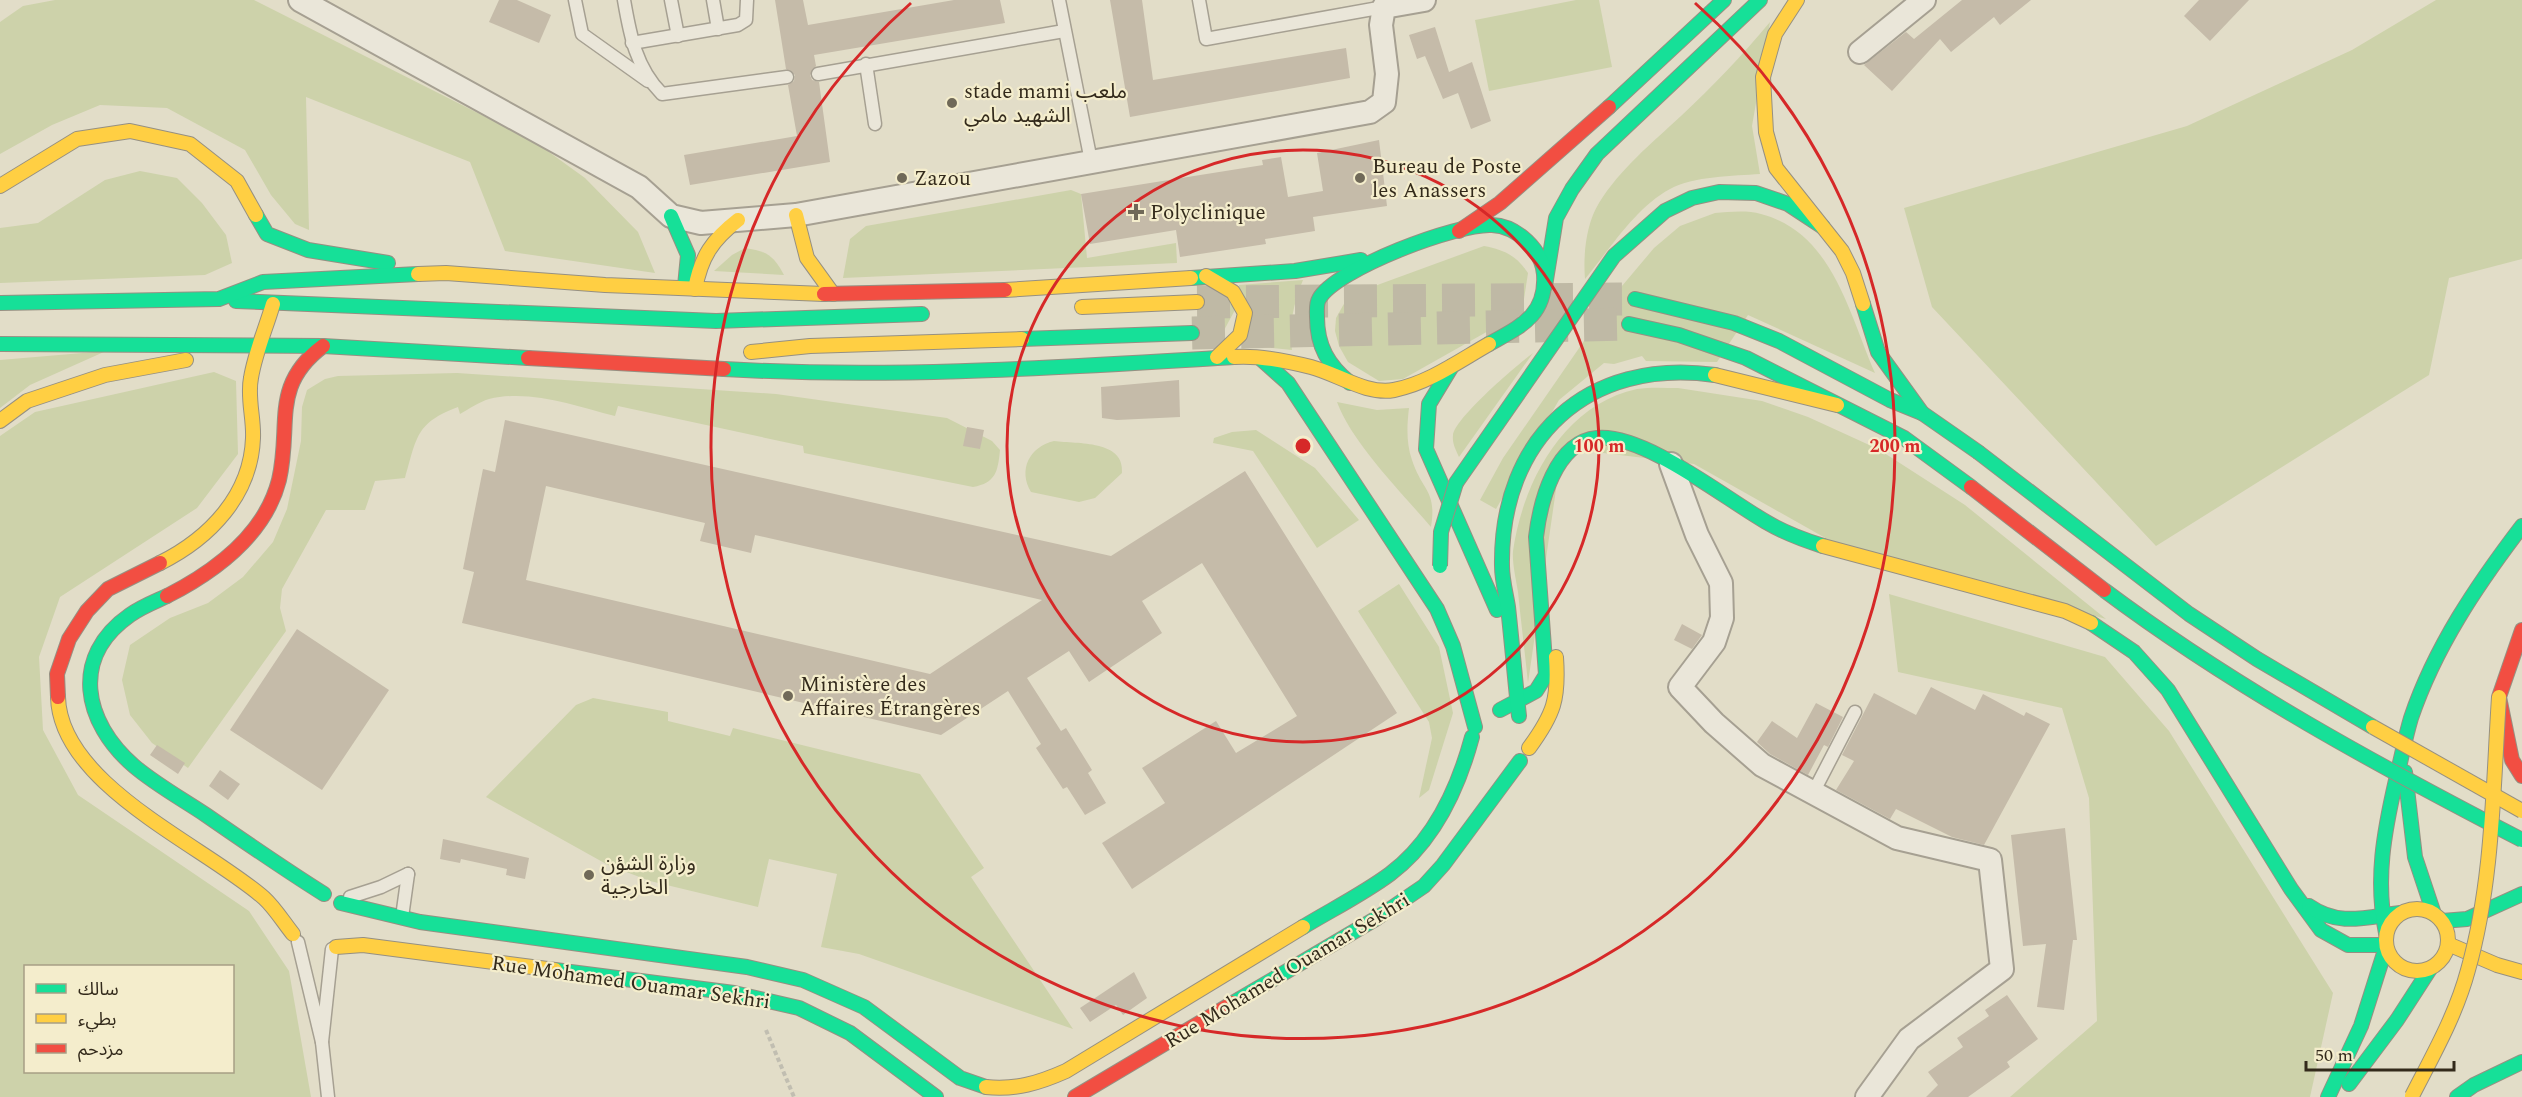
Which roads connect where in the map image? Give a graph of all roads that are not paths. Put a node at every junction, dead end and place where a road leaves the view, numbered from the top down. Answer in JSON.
{"nodes":[{"id":1,"x":300,"y":0,"type":"edge"},
{"id":2,"x":574,"y":0,"type":"edge"},
{"id":3,"x":624,"y":0,"type":"edge"},
{"id":4,"x":671,"y":0,"type":"edge"},
{"id":5,"x":713,"y":0,"type":"edge"},
{"id":6,"x":747,"y":0,"type":"edge"},
{"id":7,"x":1059,"y":0,"type":"edge"},
{"id":8,"x":1199,"y":0,"type":"edge"},
{"id":9,"x":1424,"y":0,"type":"edge"},
{"id":10,"x":1724,"y":0,"type":"edge"},
{"id":11,"x":1760,"y":0,"type":"edge"},
{"id":12,"x":1797,"y":0,"type":"edge"},
{"id":13,"x":1924,"y":0,"type":"edge"},
{"id":14,"x":1384,"y":7,"type":"junction"},
{"id":15,"x":718,"y":29,"type":"junction"},
{"id":16,"x":1064,"y":31,"type":"junction"},
{"id":17,"x":678,"y":36,"type":"junction"},
{"id":18,"x":632,"y":43,"type":"junction"},
{"id":19,"x":1860,"y":52,"type":"dead end"},
{"id":20,"x":866,"y":64,"type":"junction"},
{"id":21,"x":818,"y":74,"type":"dead end"},
{"id":22,"x":787,"y":76,"type":"dead end"},
{"id":23,"x":649,"y":82,"type":"junction"},
{"id":24,"x":875,"y":124,"type":"dead end"},
{"id":25,"x":1091,"y":161,"type":"junction"},
{"id":26,"x":0,"y":186,"type":"edge"},
{"id":27,"x":796,"y":215,"type":"junction"},
{"id":28,"x":671,"y":216,"type":"junction"},
{"id":29,"x":738,"y":220,"type":"junction"},
{"id":30,"x":1823,"y":227,"type":"junction"},
{"id":31,"x":1459,"y":231,"type":"junction"},
{"id":32,"x":1381,"y":257,"type":"junction"},
{"id":33,"x":446,"y":273,"type":"junction"},
{"id":34,"x":1206,"y":276,"type":"junction"},
{"id":35,"x":690,"y":289,"type":"junction"},
{"id":36,"x":489,"y":290,"type":"dead end"},
{"id":37,"x":1544,"y":290,"type":"junction"},
{"id":38,"x":833,"y":294,"type":"junction"},
{"id":39,"x":510,"y":298,"type":"dead end"},
{"id":40,"x":219,"y":299,"type":"junction"},
{"id":41,"x":1635,"y":299,"type":"tunnel mouth"},
{"id":42,"x":1197,"y":302,"type":"tunnel mouth"},
{"id":43,"x":0,"y":303,"type":"edge"},
{"id":44,"x":273,"y":304,"type":"junction"},
{"id":45,"x":1070,"y":307,"type":"dead end"},
{"id":46,"x":934,"y":313,"type":"dead end"},
{"id":47,"x":553,"y":314,"type":"junction"},
{"id":48,"x":1629,"y":324,"type":"tunnel mouth"},
{"id":49,"x":1192,"y":333,"type":"tunnel mouth"},
{"id":50,"x":0,"y":344,"type":"edge"},
{"id":51,"x":262,"y":346,"type":"junction"},
{"id":52,"x":323,"y":346,"type":"junction"},
{"id":53,"x":1319,"y":346,"type":"junction"},
{"id":54,"x":1217,"y":357,"type":"junction"},
{"id":55,"x":1260,"y":358,"type":"junction"},
{"id":56,"x":633,"y":364,"type":"junction"},
{"id":57,"x":1452,"y":366,"type":"junction"},
{"id":58,"x":1312,"y":367,"type":"junction"},
{"id":59,"x":1350,"y":383,"type":"junction"},
{"id":60,"x":1837,"y":405,"type":"junction"},
{"id":61,"x":1922,"y":413,"type":"junction"},
{"id":62,"x":0,"y":420,"type":"edge"},
{"id":63,"x":1315,"y":421,"type":"junction"},
{"id":64,"x":1671,"y":464,"type":"junction"},
{"id":65,"x":1547,"y":495,"type":"junction"},
{"id":66,"x":2522,"y":526,"type":"edge"},
{"id":67,"x":1442,"y":572,"type":"dead end"},
{"id":68,"x":1463,"y":629,"type":"dead end"},
{"id":69,"x":2522,"y":630,"type":"edge"},
{"id":70,"x":1511,"y":648,"type":"junction"},
{"id":71,"x":2499,"y":697,"type":"junction"},
{"id":72,"x":1518,"y":701,"type":"junction"},
{"id":73,"x":1470,"y":705,"type":"junction"},
{"id":74,"x":1500,"y":710,"type":"junction"},
{"id":75,"x":1855,"y":712,"type":"dead end"},
{"id":76,"x":1519,"y":716,"type":"junction"},
{"id":77,"x":1474,"y":732,"type":"junction"},
{"id":78,"x":1529,"y":748,"type":"junction"},
{"id":79,"x":2403,"y":752,"type":"junction"},
{"id":80,"x":1478,"y":756,"type":"dead end"},
{"id":81,"x":1520,"y":761,"type":"junction"},
{"id":82,"x":1493,"y":767,"type":"dead end"},
{"id":83,"x":2522,"y":776,"type":"edge"},
{"id":84,"x":1813,"y":793,"type":"junction"},
{"id":85,"x":2522,"y":811,"type":"edge"},
{"id":86,"x":2522,"y":840,"type":"edge"},
{"id":87,"x":2291,"y":889,"type":"junction"},
{"id":88,"x":324,"y":894,"type":"junction"},
{"id":89,"x":2522,"y":894,"type":"edge"},
{"id":90,"x":307,"y":896,"type":"dead end"},
{"id":91,"x":339,"y":901,"type":"junction"},
{"id":92,"x":294,"y":909,"type":"dead end"},
{"id":93,"x":2400,"y":913,"type":"junction"},
{"id":94,"x":2381,"y":915,"type":"junction"},
{"id":95,"x":2438,"y":917,"type":"junction"},
{"id":96,"x":348,"y":918,"type":"dead end"},
{"id":97,"x":401,"y":919,"type":"junction"},
{"id":98,"x":346,"y":934,"type":"dead end"},
{"id":99,"x":295,"y":938,"type":"junction"},
{"id":100,"x":2386,"y":942,"type":"junction"},
{"id":101,"x":2448,"y":944,"type":"junction"},
{"id":102,"x":334,"y":948,"type":"junction"},
{"id":103,"x":2430,"y":969,"type":"junction"},
{"id":104,"x":2522,"y":972,"type":"edge"},
{"id":105,"x":322,"y":1042,"type":"junction"},
{"id":106,"x":2522,"y":1062,"type":"edge"},
{"id":107,"x":2411,"y":1096,"type":"edge"},
{"id":108,"x":328,"y":1097,"type":"edge"},
{"id":109,"x":936,"y":1097,"type":"edge"},
{"id":110,"x":1075,"y":1097,"type":"edge"},
{"id":111,"x":1867,"y":1097,"type":"edge"},
{"id":112,"x":2328,"y":1097,"type":"edge"},
{"id":113,"x":2339,"y":1097,"type":"edge"},
{"id":114,"x":2457,"y":1097,"type":"edge"}],
"edges":[{"from":1,"to":28,"type":"street"},
{"from":2,"to":23,"type":"lane"},
{"from":3,"to":18,"type":"lane"},
{"from":4,"to":17,"type":"lane"},
{"from":5,"to":15,"type":"lane"},
{"from":6,"to":15,"type":"lane"},
{"from":7,"to":16,"type":"lane"},
{"from":8,"to":14,"type":"lane"},
{"from":9,"to":14,"type":"street"},
{"from":10,"to":31,"type":"main road"},
{"from":11,"to":37,"type":"main road"},
{"from":12,"to":30,"type":"main road"},
{"from":13,"to":19,"type":"street"},
{"from":14,"to":25,"type":"street"},
{"from":15,"to":17,"type":"lane"},
{"from":16,"to":20,"type":"lane"},
{"from":16,"to":25,"type":"lane"},
{"from":17,"to":18,"type":"lane"},
{"from":18,"to":23,"type":"lane"},
{"from":20,"to":21,"type":"lane"},
{"from":20,"to":24,"type":"lane"},
{"from":22,"to":23,"type":"lane"},
{"from":25,"to":27,"type":"street"},
{"from":26,"to":33,"type":"main road"},
{"from":27,"to":29,"type":"street"},
{"from":27,"to":38,"type":"main road"},
{"from":28,"to":29,"type":"street"},
{"from":28,"to":35,"type":"main road"},
{"from":29,"to":35,"type":"main road"},
{"from":30,"to":61,"type":"main road"},
{"from":30,"to":67,"type":"main road","bridge":true},
{"from":31,"to":32,"type":"main road"},
{"from":31,"to":37,"type":"main road"},
{"from":32,"to":34,"type":"main road"},
{"from":32,"to":53,"type":"main road"},
{"from":33,"to":35,"type":"main road"},
{"from":33,"to":36,"type":"main road"},
{"from":33,"to":40,"type":"main road"},
{"from":34,"to":38,"type":"main road"},
{"from":34,"to":54,"type":"main road"},
{"from":35,"to":38,"type":"main road"},
{"from":37,"to":57,"type":"main road"},
{"from":39,"to":47,"type":"main road"},
{"from":40,"to":43,"type":"main road"},
{"from":40,"to":44,"type":"main road"},
{"from":41,"to":61,"type":"main road"},
{"from":42,"to":45,"type":"main road"},
{"from":44,"to":47,"type":"main road"},
{"from":44,"to":51,"type":"main road"},
{"from":46,"to":47,"type":"main road"},
{"from":48,"to":60,"type":"main road"},
{"from":49,"to":56,"type":"main road"},
{"from":50,"to":51,"type":"main road"},
{"from":51,"to":52,"type":"main road"},
{"from":51,"to":62,"type":"main road"},
{"from":51,"to":99,"type":"main road"},
{"from":52,"to":56,"type":"main road"},
{"from":52,"to":88,"type":"main road"},
{"from":53,"to":58,"type":"main road"},
{"from":53,"to":59,"type":"main road"},
{"from":54,"to":55,"type":"main road"},
{"from":54,"to":56,"type":"main road"},
{"from":55,"to":58,"type":"main road"},
{"from":55,"to":63,"type":"main road"},
{"from":57,"to":59,"type":"main road"},
{"from":57,"to":70,"type":"main road"},
{"from":58,"to":59,"type":"main road"},
{"from":58,"to":63,"type":"main road"},
{"from":60,"to":70,"type":"main road"},
{"from":60,"to":86,"type":"main road","bridge":true},
{"from":61,"to":85,"type":"main road","bridge":true},
{"from":63,"to":73,"type":"main road"},
{"from":64,"to":65,"type":"main road"},
{"from":64,"to":84,"type":"street"},
{"from":64,"to":87,"type":"main road"},
{"from":65,"to":72,"type":"main road"},
{"from":65,"to":78,"type":"main road","name":"Rue Mohamed Ouamar Sekhri"},
{"from":66,"to":79,"type":"main road"},
{"from":68,"to":73,"type":"main road"},
{"from":69,"to":71,"type":"main road"},
{"from":70,"to":72,"type":"main road"},
{"from":71,"to":83,"type":"main road","bridge":true},
{"from":71,"to":107,"type":"main road","bridge":true},
{"from":72,"to":74,"type":"main road"},
{"from":72,"to":76,"type":"main road"},
{"from":73,"to":77,"type":"main road"},
{"from":74,"to":76,"type":"main road"},
{"from":74,"to":77,"type":"main road"},
{"from":75,"to":84,"type":"lane"},
{"from":76,"to":78,"type":"main road"},
{"from":77,"to":80,"type":"main road"},
{"from":77,"to":97,"type":"main road"},
{"from":78,"to":81,"type":"main road","name":"Rue Mohamed Ouamar Sekhri"},
{"from":79,"to":94,"type":"main road"},
{"from":79,"to":95,"type":"main road"},
{"from":81,"to":82,"type":"main road"},
{"from":81,"to":110,"type":"main road","name":"Rue Mohamed Ouamar Sekhri"},
{"from":84,"to":111,"type":"street"},
{"from":87,"to":94,"type":"main road"},
{"from":87,"to":100,"type":"main road"},
{"from":88,"to":90,"type":"main road"},
{"from":88,"to":91,"type":"main road"},
{"from":89,"to":95,"type":"main road"},
{"from":91,"to":96,"type":"main road"},
{"from":91,"to":97,"type":"main road"},
{"from":91,"to":97,"type":"lane"},
{"from":92,"to":99,"type":"main road"},
{"from":93,"to":94,"type":"main road"},
{"from":93,"to":95,"type":"main road"},
{"from":93,"to":100,"type":"main road"},
{"from":94,"to":100,"type":"main road"},
{"from":95,"to":101,"type":"main road"},
{"from":98,"to":102,"type":"main road"},
{"from":99,"to":102,"type":"main road","name":"Rue Mohamed Ouamar Sekhri"},
{"from":99,"to":105,"type":"lane"},
{"from":100,"to":103,"type":"main road"},
{"from":100,"to":112,"type":"main road"},
{"from":101,"to":103,"type":"main road"},
{"from":101,"to":104,"type":"main road"},
{"from":102,"to":105,"type":"lane"},
{"from":102,"to":109,"type":"main road","name":"Rue Mohamed Ouamar Sekhri"},
{"from":103,"to":113,"type":"main road"},
{"from":105,"to":108,"type":"lane"},
{"from":106,"to":114,"type":"main road"}]}
